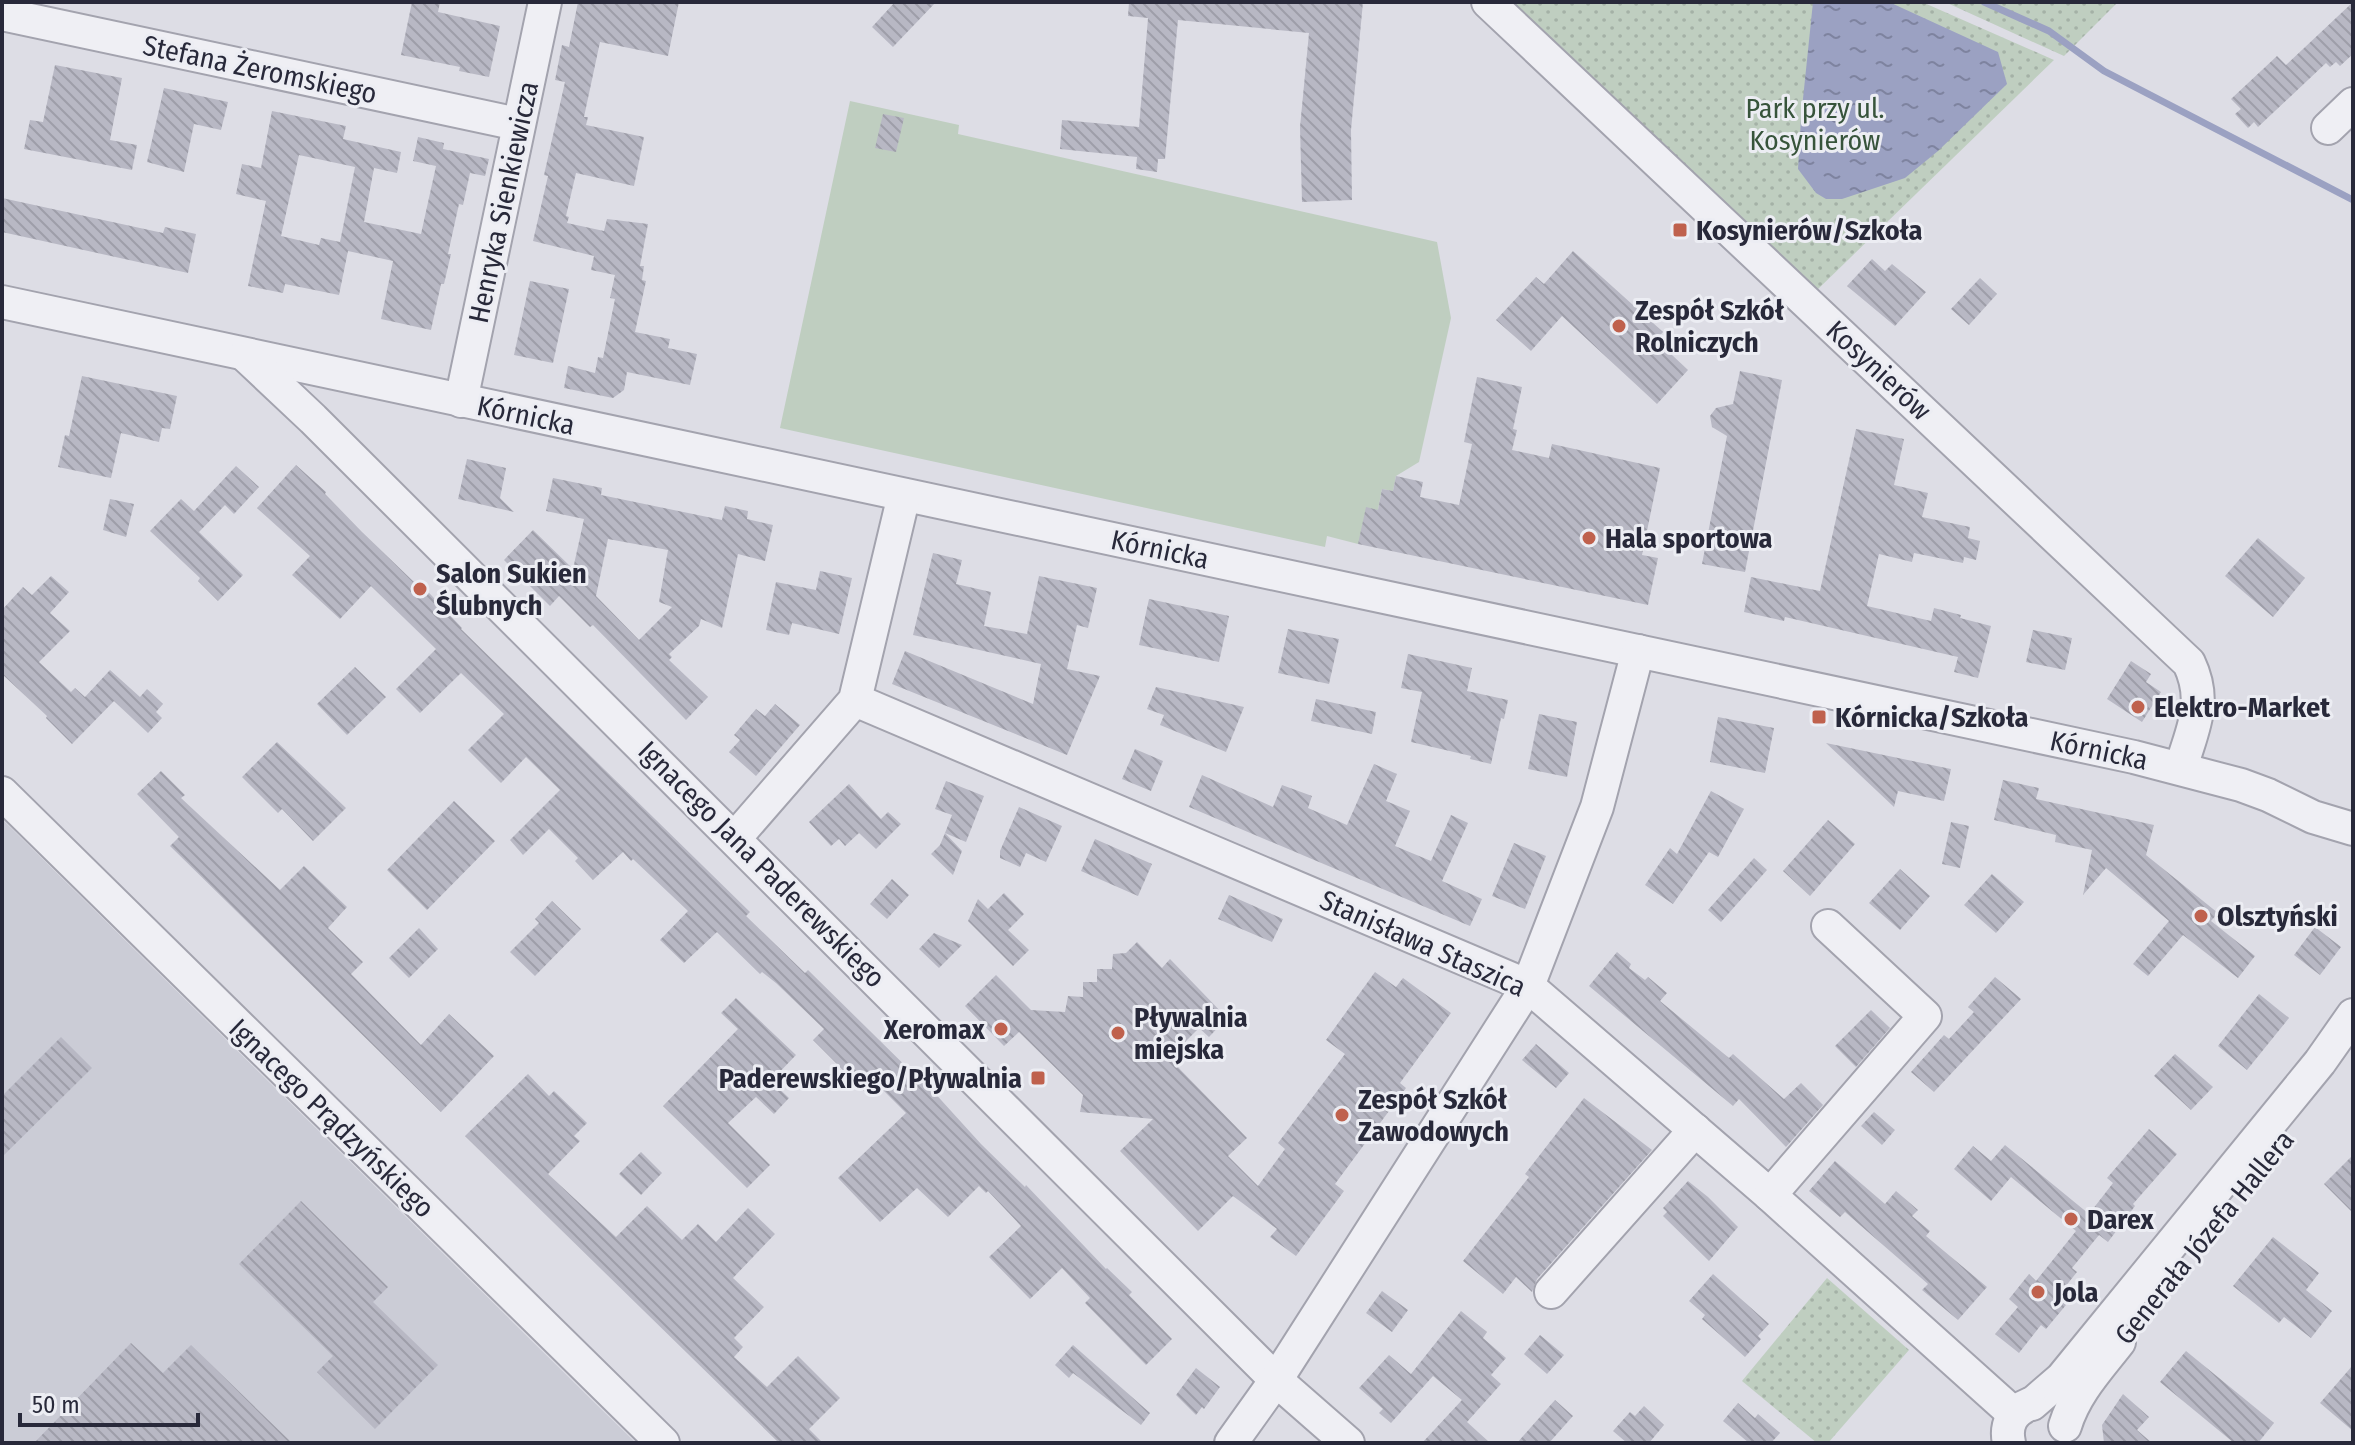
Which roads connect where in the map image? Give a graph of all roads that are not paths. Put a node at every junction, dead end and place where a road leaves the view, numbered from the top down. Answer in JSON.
{"nodes":[{"id":1,"x":545,"y":2,"type":"edge"},
{"id":2,"x":1488,"y":2,"type":"edge"},
{"id":3,"x":55,"y":13,"type":"edge"},
{"id":4,"x":2,"y":14,"type":"edge"},
{"id":5,"x":2353,"y":104,"type":"edge"},
{"id":6,"x":518,"y":124,"type":"junction"},
{"id":7,"x":2328,"y":128,"type":"dead end"},
{"id":8,"x":2,"y":302,"type":"edge"},
{"id":9,"x":245,"y":355,"type":"junction"},
{"id":10,"x":321,"y":371,"type":"junction"},
{"id":11,"x":461,"y":401,"type":"junction"},
{"id":12,"x":313,"y":419,"type":"junction"},
{"id":13,"x":904,"y":495,"type":"junction"},
{"id":14,"x":1638,"y":651,"type":"junction"},
{"id":15,"x":855,"y":700,"type":"junction"},
{"id":16,"x":2181,"y":768,"type":"junction"},
{"id":17,"x":2,"y":793,"type":"edge"},
{"id":18,"x":2313,"y":817,"type":"junction"},
{"id":19,"x":2353,"y":829,"type":"edge"},
{"id":20,"x":735,"y":838,"type":"junction"},
{"id":21,"x":2353,"y":852,"type":"edge"},
{"id":22,"x":1828,"y":926,"type":"dead end"},
{"id":23,"x":1528,"y":986,"type":"junction"},
{"id":24,"x":2353,"y":1015,"type":"edge"},
{"id":25,"x":2353,"y":1053,"type":"edge"},
{"id":26,"x":1695,"y":1130,"type":"junction"},
{"id":27,"x":1770,"y":1195,"type":"junction"},
{"id":28,"x":1551,"y":1292,"type":"dead end"},
{"id":29,"x":1276,"y":1380,"type":"junction"},
{"id":30,"x":2019,"y":1420,"type":"edge"},
{"id":31,"x":2065,"y":1435,"type":"edge"},
{"id":32,"x":663,"y":1443,"type":"edge"},
{"id":33,"x":1231,"y":1443,"type":"edge"},
{"id":34,"x":1348,"y":1443,"type":"edge"}],
"edges":[{"from":1,"to":6,"type":"street","name":"Henryka Sienkiewicza"},
{"from":2,"to":16,"type":"street","name":"Kosynierów"},
{"from":3,"to":4,"type":"street","name":"Stefana Żeromskiego"},
{"from":3,"to":6,"type":"street","name":"Stefana Żeromskiego"},
{"from":5,"to":7,"type":"street"},
{"from":6,"to":11,"type":"street","name":"Henryka Sienkiewicza"},
{"from":8,"to":9,"type":"street","name":"Kórnicka"},
{"from":9,"to":10,"type":"street","name":"Kórnicka"},
{"from":9,"to":12,"type":"street","name":"Ignacego Jana Paderewskiego"},
{"from":10,"to":11,"type":"street","name":"Kórnicka"},
{"from":10,"to":12,"type":"street"},
{"from":11,"to":13,"type":"street","name":"Kórnicka"},
{"from":12,"to":20,"type":"street","name":"Ignacego Jana Paderewskiego"},
{"from":13,"to":14,"type":"street","name":"Kórnicka"},
{"from":13,"to":15,"type":"street"},
{"from":14,"to":16,"type":"street","name":"Kórnicka"},
{"from":14,"to":23,"type":"street"},
{"from":15,"to":20,"type":"street"},
{"from":15,"to":23,"type":"street","name":"Stanisława Staszica"},
{"from":16,"to":18,"type":"street","name":"Kórnicka"},
{"from":17,"to":32,"type":"street","name":"Ignacego Prądzyńskiego"},
{"from":18,"to":19,"type":"street","name":"Kórnicka"},
{"from":18,"to":21,"type":"street","name":"Kórnicka"},
{"from":20,"to":29,"type":"street","name":"Ignacego Jana Paderewskiego"},
{"from":22,"to":27,"type":"street"},
{"from":23,"to":26,"type":"street","name":"Stanisława Staszica"},
{"from":23,"to":29,"type":"street"},
{"from":24,"to":30,"type":"street","name":"Generała Józefa Hallera"},
{"from":25,"to":31,"type":"street","name":"Generała Józefa Hallera"},
{"from":26,"to":27,"type":"street","name":"Stanisława Staszica"},
{"from":26,"to":28,"type":"street"},
{"from":27,"to":30,"type":"street","name":"Stanisława Staszica"},
{"from":29,"to":33,"type":"street"},
{"from":29,"to":34,"type":"street","name":"Ignacego Jana Paderewskiego"},
{"from":30,"to":31,"type":"street","name":"Stanisława Staszica"}]}
